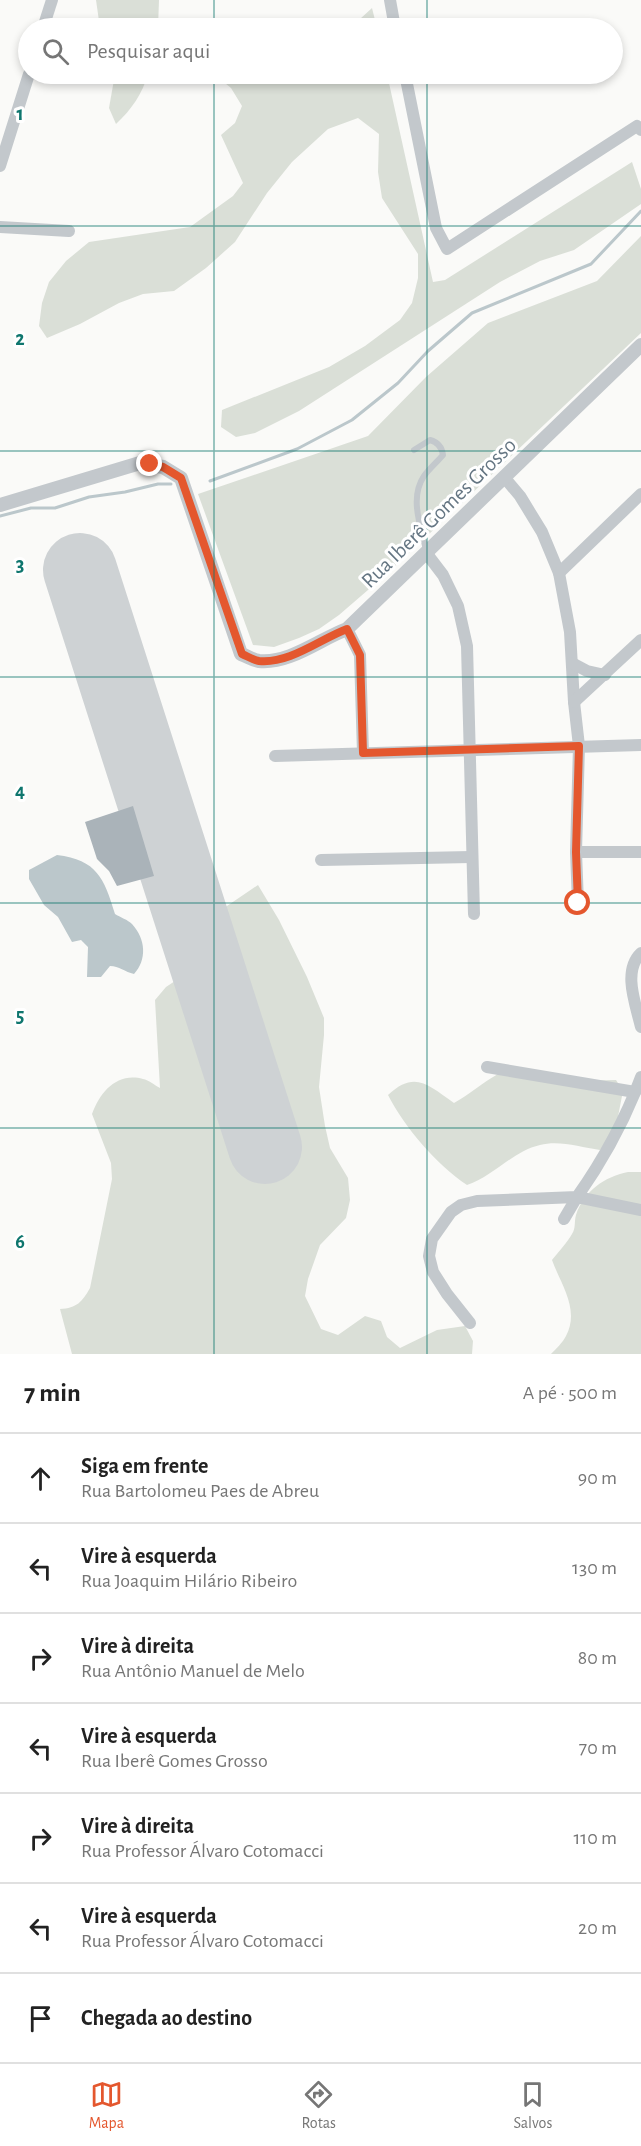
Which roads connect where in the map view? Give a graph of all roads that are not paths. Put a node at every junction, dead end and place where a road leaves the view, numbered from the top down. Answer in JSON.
{"nodes":[{"id":1,"x":52,"y":0,"type":"edge"},
{"id":2,"x":390,"y":0,"type":"edge"},
{"id":3,"x":46,"y":18,"type":"edge"},
{"id":4,"x":393,"y":18,"type":"edge"},
{"id":5,"x":26,"y":84,"type":"edge"},
{"id":6,"x":407,"y":84,"type":"edge"},
{"id":7,"x":641,"y":130,"type":"edge"},
{"id":8,"x":0,"y":166,"type":"edge"},
{"id":9,"x":0,"y":226,"type":"edge"},
{"id":10,"x":69,"y":231,"type":"dead end"},
{"id":11,"x":641,"y":345,"type":"edge"},
{"id":12,"x":414,"y":450,"type":"dead end"},
{"id":13,"x":504,"y":477,"type":"junction"},
{"id":14,"x":641,"y":494,"type":"edge"},
{"id":15,"x":0,"y":505,"type":"edge"},
{"id":16,"x":427,"y":554,"type":"junction"},
{"id":17,"x":559,"y":573,"type":"junction"},
{"id":18,"x":347,"y":629,"type":"junction"},
{"id":19,"x":641,"y":640,"type":"edge"},
{"id":20,"x":572,"y":663,"type":"junction"},
{"id":21,"x":605,"y":675,"type":"junction"},
{"id":22,"x":574,"y":702,"type":"junction"},
{"id":23,"x":641,"y":745,"type":"edge"},
{"id":24,"x":579,"y":746,"type":"junction"},
{"id":25,"x":470,"y":750,"type":"junction"},
{"id":26,"x":363,"y":753,"type":"junction"},
{"id":27,"x":275,"y":756,"type":"dead end"},
{"id":28,"x":576,"y":852,"type":"junction"},
{"id":29,"x":641,"y":852,"type":"edge"},
{"id":30,"x":471,"y":856,"type":"junction"},
{"id":31,"x":321,"y":860,"type":"dead end"},
{"id":32,"x":578,"y":903,"type":"dead end"},
{"id":33,"x":474,"y":914,"type":"dead end"},
{"id":34,"x":641,"y":953,"type":"edge"},
{"id":35,"x":641,"y":1027,"type":"edge"},
{"id":36,"x":487,"y":1067,"type":"dead end"},
{"id":37,"x":641,"y":1077,"type":"edge"},
{"id":38,"x":635,"y":1092,"type":"junction"},
{"id":39,"x":577,"y":1197,"type":"junction"},
{"id":40,"x":641,"y":1210,"type":"edge"},
{"id":41,"x":564,"y":1219,"type":"dead end"},
{"id":42,"x":470,"y":1323,"type":"dead end"}],
"edges":[{"from":1,"to":3,"type":"street"},
{"from":2,"to":4,"type":"street"},
{"from":5,"to":8,"type":"street"},
{"from":6,"to":7,"type":"street"},
{"from":9,"to":10,"type":"street"},
{"from":11,"to":13,"type":"street","name":"Rua Iberê Gomes Grosso"},
{"from":12,"to":16,"type":"lane"},
{"from":13,"to":16,"type":"street","name":"Rua Iberê Gomes Grosso"},
{"from":13,"to":17,"type":"street"},
{"from":14,"to":17,"type":"street"},
{"from":15,"to":18,"type":"street","name":"Rua Iberê Gomes Grosso"},
{"from":16,"to":18,"type":"street","name":"Rua Iberê Gomes Grosso"},
{"from":16,"to":25,"type":"street"},
{"from":17,"to":20,"type":"street"},
{"from":18,"to":26,"type":"street"},
{"from":19,"to":21,"type":"street"},
{"from":20,"to":21,"type":"street"},
{"from":20,"to":22,"type":"street"},
{"from":21,"to":22,"type":"street"},
{"from":22,"to":24,"type":"street"},
{"from":23,"to":24,"type":"street"},
{"from":24,"to":25,"type":"street"},
{"from":24,"to":28,"type":"street"},
{"from":25,"to":26,"type":"street"},
{"from":25,"to":30,"type":"street"},
{"from":26,"to":27,"type":"street"},
{"from":28,"to":29,"type":"street"},
{"from":28,"to":32,"type":"street"},
{"from":30,"to":31,"type":"street"},
{"from":30,"to":33,"type":"street"},
{"from":34,"to":35,"type":"street"},
{"from":36,"to":38,"type":"street"},
{"from":37,"to":38,"type":"street"},
{"from":38,"to":39,"type":"street"},
{"from":39,"to":40,"type":"street"},
{"from":39,"to":41,"type":"street"},
{"from":39,"to":42,"type":"street"}]}
